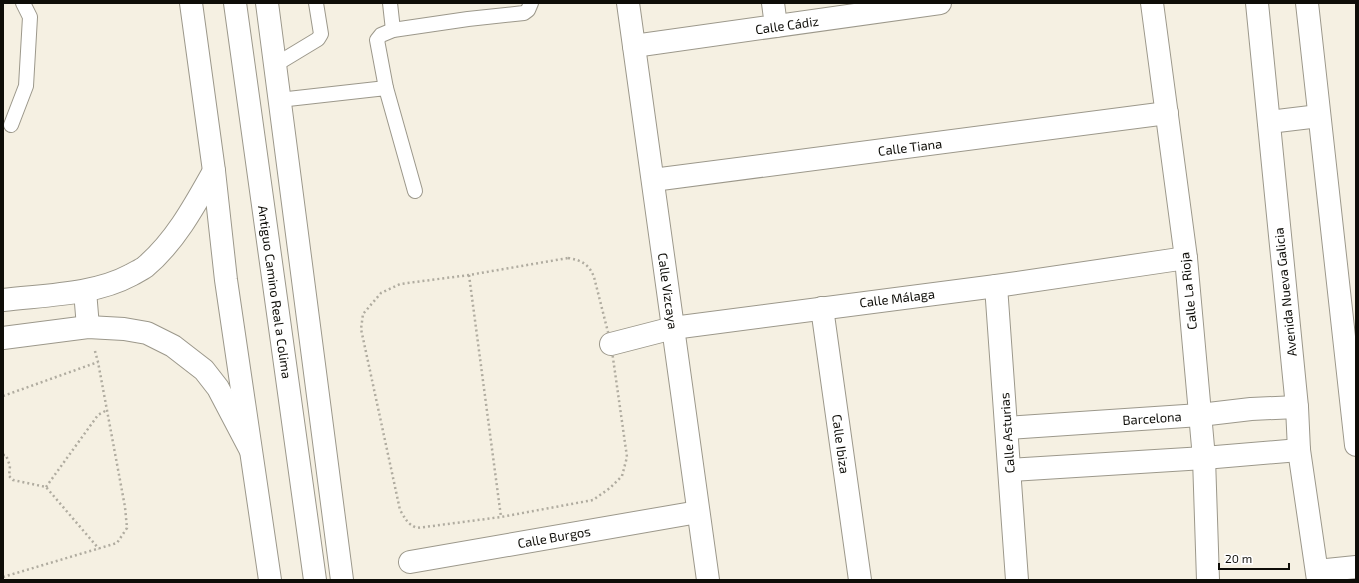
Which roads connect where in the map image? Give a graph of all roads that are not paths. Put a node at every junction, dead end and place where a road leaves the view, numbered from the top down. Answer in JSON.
{"nodes":[{"id":1,"x":23,"y":3,"type":"edge"},
{"id":2,"x":191,"y":3,"type":"edge"},
{"id":3,"x":235,"y":3,"type":"edge"},
{"id":4,"x":267,"y":3,"type":"edge"},
{"id":5,"x":316,"y":3,"type":"edge"},
{"id":6,"x":390,"y":3,"type":"edge"},
{"id":7,"x":531,"y":3,"type":"edge"},
{"id":8,"x":628,"y":3,"type":"edge"},
{"id":9,"x":773,"y":3,"type":"edge"},
{"id":10,"x":940,"y":3,"type":"edge"},
{"id":11,"x":1152,"y":3,"type":"edge"},
{"id":12,"x":1257,"y":3,"type":"edge"},
{"id":13,"x":1307,"y":3,"type":"edge"},
{"id":14,"x":917,"y":5,"type":"edge"},
{"id":15,"x":776,"y":26,"type":"junction"},
{"id":16,"x":393,"y":30,"type":"junction"},
{"id":17,"x":634,"y":46,"type":"junction"},
{"id":18,"x":275,"y":65,"type":"junction"},
{"id":19,"x":386,"y":88,"type":"junction"},
{"id":20,"x":279,"y":100,"type":"junction"},
{"id":21,"x":1166,"y":113,"type":"junction"},
{"id":22,"x":1319,"y":116,"type":"junction"},
{"id":23,"x":1268,"y":122,"type":"junction"},
{"id":24,"x":11,"y":125,"type":"dead end"},
{"id":25,"x":214,"y":171,"type":"junction"},
{"id":26,"x":652,"y":180,"type":"junction"},
{"id":27,"x":415,"y":191,"type":"dead end"},
{"id":28,"x":1186,"y":258,"type":"junction"},
{"id":29,"x":996,"y":286,"type":"junction"},
{"id":30,"x":84,"y":291,"type":"junction"},
{"id":31,"x":3,"y":300,"type":"edge"},
{"id":32,"x":822,"y":308,"type":"junction"},
{"id":33,"x":88,"y":327,"type":"junction"},
{"id":34,"x":673,"y":328,"type":"junction"},
{"id":35,"x":3,"y":338,"type":"edge"},
{"id":36,"x":611,"y":344,"type":"road end"},
{"id":37,"x":1297,"y":407,"type":"junction"},
{"id":38,"x":1200,"y":415,"type":"junction"},
{"id":39,"x":1007,"y":428,"type":"junction"},
{"id":40,"x":1356,"y":440,"type":"edge"},
{"id":41,"x":1300,"y":450,"type":"junction"},
{"id":42,"x":251,"y":451,"type":"junction"},
{"id":43,"x":1204,"y":458,"type":"junction"},
{"id":44,"x":1010,"y":470,"type":"junction"},
{"id":45,"x":698,"y":512,"type":"junction"},
{"id":46,"x":410,"y":562,"type":"dead end"},
{"id":47,"x":1356,"y":567,"type":"edge"},
{"id":48,"x":1317,"y":576,"type":"edge"},
{"id":49,"x":270,"y":580,"type":"edge"},
{"id":50,"x":315,"y":580,"type":"edge"},
{"id":51,"x":342,"y":580,"type":"edge"},
{"id":52,"x":708,"y":580,"type":"edge"},
{"id":53,"x":860,"y":580,"type":"edge"},
{"id":54,"x":1017,"y":580,"type":"edge"},
{"id":55,"x":1208,"y":580,"type":"edge"}],
"edges":[{"from":1,"to":24,"type":"lane"},
{"from":2,"to":25,"type":"street"},
{"from":3,"to":50,"type":"street","name":"Antiguo Camino Real a Colima"},
{"from":4,"to":18,"type":"street"},
{"from":5,"to":18,"type":"lane"},
{"from":6,"to":16,"type":"lane"},
{"from":7,"to":16,"type":"lane"},
{"from":8,"to":17,"type":"street","name":"Calle Vizcaya"},
{"from":9,"to":15,"type":"street"},
{"from":10,"to":14,"type":"street","name":"Calle Cádiz"},
{"from":11,"to":21,"type":"street","name":"Calle La Rioja"},
{"from":12,"to":23,"type":"street","name":"Avenida Nueva Galicia"},
{"from":13,"to":22,"type":"street"},
{"from":14,"to":15,"type":"street","name":"Calle Cádiz"},
{"from":15,"to":17,"type":"street","name":"Calle Cádiz"},
{"from":16,"to":19,"type":"lane"},
{"from":17,"to":26,"type":"street","name":"Calle Vizcaya"},
{"from":18,"to":20,"type":"street"},
{"from":19,"to":20,"type":"lane"},
{"from":19,"to":27,"type":"lane"},
{"from":20,"to":51,"type":"street"},
{"from":21,"to":26,"type":"street","name":"Calle Tiana"},
{"from":21,"to":28,"type":"street","name":"Calle La Rioja"},
{"from":22,"to":23,"type":"street"},
{"from":22,"to":40,"type":"street"},
{"from":23,"to":37,"type":"street","name":"Avenida Nueva Galicia"},
{"from":25,"to":30,"type":"street"},
{"from":25,"to":42,"type":"street"},
{"from":26,"to":34,"type":"street","name":"Calle Vizcaya"},
{"from":28,"to":29,"type":"street","name":"Calle Málaga"},
{"from":28,"to":38,"type":"street","name":"Calle La Rioja"},
{"from":29,"to":32,"type":"street","name":"Calle Málaga"},
{"from":29,"to":39,"type":"street","name":"Calle Asturias"},
{"from":30,"to":31,"type":"street"},
{"from":30,"to":33,"type":"street"},
{"from":32,"to":34,"type":"street","name":"Calle Málaga"},
{"from":32,"to":53,"type":"street","name":"Calle Ibiza"},
{"from":33,"to":35,"type":"street"},
{"from":33,"to":42,"type":"street"},
{"from":34,"to":36,"type":"street","name":"Calle Málaga"},
{"from":34,"to":45,"type":"street","name":"Calle Vizcaya"},
{"from":37,"to":38,"type":"street","name":"Barcelona"},
{"from":37,"to":41,"type":"street","name":"Avenida Nueva Galicia"},
{"from":38,"to":39,"type":"street","name":"Barcelona"},
{"from":38,"to":43,"type":"street","name":"Calle La Rioja"},
{"from":39,"to":44,"type":"street","name":"Calle Asturias"},
{"from":41,"to":43,"type":"street"},
{"from":41,"to":48,"type":"street","name":"Avenida Nueva Galicia"},
{"from":42,"to":49,"type":"street"},
{"from":43,"to":44,"type":"street"},
{"from":43,"to":55,"type":"street","name":"Calle La Rioja"},
{"from":44,"to":54,"type":"street","name":"Calle Asturias"},
{"from":45,"to":46,"type":"street","name":"Calle Burgos"},
{"from":45,"to":52,"type":"street","name":"Calle Vizcaya"},
{"from":47,"to":48,"type":"street"}]}
